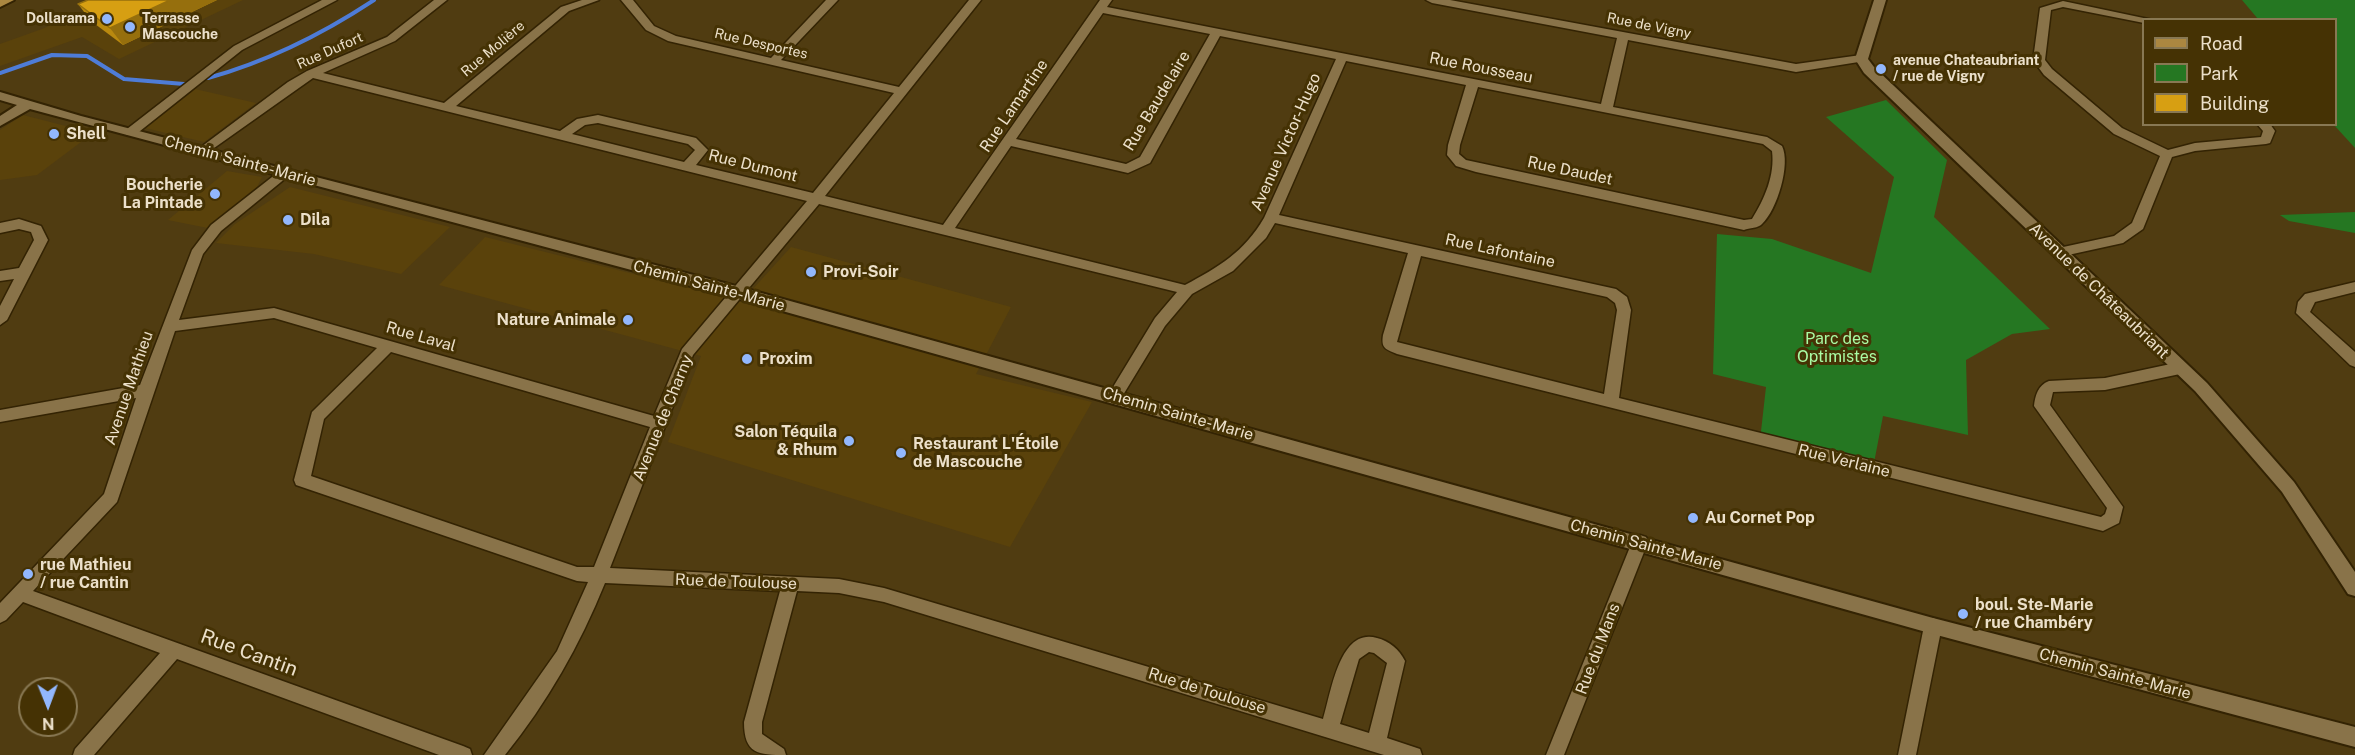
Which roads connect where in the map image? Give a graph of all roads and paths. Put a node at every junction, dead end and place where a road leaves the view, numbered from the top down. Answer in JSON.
{"nodes":[{"id":1,"x":8,"y":0,"type":"edge"},
{"id":2,"x":331,"y":0,"type":"edge"},
{"id":3,"x":441,"y":0,"type":"edge"},
{"id":4,"x":593,"y":0,"type":"edge"},
{"id":5,"x":627,"y":0,"type":"edge"},
{"id":6,"x":832,"y":0,"type":"edge"},
{"id":7,"x":975,"y":0,"type":"edge"},
{"id":8,"x":1432,"y":0,"type":"edge"},
{"id":9,"x":1880,"y":0,"type":"edge"},
{"id":10,"x":0,"y":3,"type":"edge"},
{"id":11,"x":1103,"y":4,"type":"edge"},
{"id":12,"x":1494,"y":5,"type":"edge"},
{"id":13,"x":2142,"y":19,"type":"edge"},
{"id":14,"x":1217,"y":32,"type":"junction"},
{"id":15,"x":1623,"y":36,"type":"junction"},
{"id":16,"x":1342,"y":57,"type":"junction"},
{"id":17,"x":1862,"y":59,"type":"junction"},
{"id":18,"x":773,"y":62,"type":"junction"},
{"id":19,"x":312,"y":74,"type":"junction"},
{"id":20,"x":1473,"y":83,"type":"junction"},
{"id":21,"x":902,"y":91,"type":"junction"},
{"id":22,"x":0,"y":96,"type":"edge"},
{"id":23,"x":27,"y":105,"type":"junction"},
{"id":24,"x":447,"y":107,"type":"junction"},
{"id":25,"x":1606,"y":109,"type":"junction"},
{"id":26,"x":0,"y":122,"type":"edge"},
{"id":27,"x":2264,"y":126,"type":"edge"},
{"id":28,"x":131,"y":132,"type":"junction"},
{"id":29,"x":562,"y":136,"type":"junction"},
{"id":30,"x":1010,"y":142,"type":"junction"},
{"id":31,"x":203,"y":150,"type":"junction"},
{"id":32,"x":2166,"y":154,"type":"junction"},
{"id":33,"x":687,"y":166,"type":"junction"},
{"id":34,"x":286,"y":173,"type":"junction"},
{"id":35,"x":816,"y":199,"type":"junction"},
{"id":36,"x":1271,"y":218,"type":"junction"},
{"id":37,"x":1757,"y":222,"type":"joint"},
{"id":38,"x":0,"y":228,"type":"edge"},
{"id":39,"x":947,"y":229,"type":"junction"},
{"id":40,"x":1416,"y":251,"type":"junction"},
{"id":41,"x":2059,"y":252,"type":"junction"},
{"id":42,"x":22,"y":273,"type":"junction"},
{"id":43,"x":0,"y":276,"type":"edge"},
{"id":44,"x":2355,"y":287,"type":"edge"},
{"id":45,"x":1187,"y":290,"type":"junction"},
{"id":46,"x":736,"y":292,"type":"junction"},
{"id":47,"x":0,"y":320,"type":"edge"},
{"id":48,"x":168,"y":327,"type":"junction"},
{"id":49,"x":388,"y":346,"type":"junction"},
{"id":50,"x":2348,"y":346,"type":"edge"},
{"id":51,"x":2355,"y":361,"type":"edge"},
{"id":52,"x":2180,"y":368,"type":"junction"},
{"id":53,"x":146,"y":390,"type":"junction"},
{"id":54,"x":1115,"y":396,"type":"junction"},
{"id":55,"x":1611,"y":401,"type":"junction"},
{"id":56,"x":0,"y":416,"type":"edge"},
{"id":57,"x":660,"y":424,"type":"junction"},
{"id":58,"x":1640,"y":543,"type":"junction"},
{"id":59,"x":598,"y":576,"type":"junction"},
{"id":60,"x":2354,"y":584,"type":"edge"},
{"id":61,"x":790,"y":585,"type":"junction"},
{"id":62,"x":21,"y":594,"type":"junction"},
{"id":63,"x":0,"y":615,"type":"edge"},
{"id":64,"x":1934,"y":626,"type":"junction"},
{"id":65,"x":174,"y":650,"type":"junction"},
{"id":66,"x":1330,"y":728,"type":"junction"},
{"id":67,"x":2355,"y":737,"type":"edge"},
{"id":68,"x":1376,"y":743,"type":"junction"},
{"id":69,"x":82,"y":755,"type":"edge"},
{"id":70,"x":463,"y":755,"type":"edge"},
{"id":71,"x":493,"y":755,"type":"edge"},
{"id":72,"x":777,"y":755,"type":"edge"},
{"id":73,"x":1413,"y":755,"type":"edge"},
{"id":74,"x":1554,"y":755,"type":"edge"},
{"id":75,"x":1906,"y":755,"type":"edge"}],
"edges":[{"from":1,"to":10,"type":"main road"},
{"from":2,"to":28,"type":"street"},
{"from":3,"to":19,"type":"street","name":"Rue Dufort"},
{"from":4,"to":24,"type":"street","name":"Rue Molière"},
{"from":5,"to":18,"type":"street","name":"Rue Desportes"},
{"from":6,"to":18,"type":"street"},
{"from":7,"to":21,"type":"street","name":"Avenue de Charny"},
{"from":8,"to":12,"type":"street","name":"Rue de Vigny"},
{"from":9,"to":17,"type":"street"},
{"from":11,"to":14,"type":"street","name":"Rue Rousseau"},
{"from":11,"to":30,"type":"street","name":"Rue Lamartine"},
{"from":12,"to":15,"type":"street","name":"Rue de Vigny"},
{"from":13,"to":32,"type":"street"},
{"from":14,"to":16,"type":"street","name":"Rue Rousseau"},
{"from":14,"to":30,"type":"street","name":"Rue Baudelaire"},
{"from":15,"to":17,"type":"street","name":"Rue de Vigny"},
{"from":15,"to":25,"type":"street"},
{"from":16,"to":20,"type":"street","name":"Rue Rousseau"},
{"from":16,"to":36,"type":"street","name":"Avenue Victor-Hugo"},
{"from":17,"to":41,"type":"street","name":"Avenue de Châteaubriant"},
{"from":18,"to":21,"type":"street","name":"Rue Desportes"},
{"from":19,"to":24,"type":"street","name":"Rue Dumont"},
{"from":19,"to":31,"type":"street","name":"Rue Dufort"},
{"from":20,"to":25,"type":"street","name":"Rue Rousseau"},
{"from":20,"to":37,"type":"street","name":"Rue Daudet"},
{"from":21,"to":35,"type":"street","name":"Avenue de Charny"},
{"from":22,"to":23,"type":"street","name":"Chemin Sainte-Marie"},
{"from":23,"to":26,"type":"street"},
{"from":23,"to":28,"type":"street","name":"Chemin Sainte-Marie"},
{"from":24,"to":29,"type":"street","name":"Rue Dumont"},
{"from":25,"to":37,"type":"street","name":"Rue Rousseau"},
{"from":27,"to":32,"type":"street"},
{"from":28,"to":31,"type":"street","name":"Chemin Sainte-Marie"},
{"from":29,"to":33,"type":"street","name":"Rue Dumont"},
{"from":29,"to":33,"type":"street"},
{"from":30,"to":39,"type":"street","name":"Rue Lamartine"},
{"from":31,"to":34,"type":"street","name":"Chemin Sainte-Marie"},
{"from":32,"to":41,"type":"street"},
{"from":33,"to":35,"type":"street","name":"Rue Dumont"},
{"from":34,"to":46,"type":"street","name":"Chemin Sainte-Marie"},
{"from":34,"to":48,"type":"street","name":"Avenue Mathieu"},
{"from":35,"to":39,"type":"street","name":"Rue Dumont"},
{"from":35,"to":46,"type":"street","name":"Avenue de Charny"},
{"from":36,"to":40,"type":"street","name":"Rue Lafontaine"},
{"from":36,"to":45,"type":"street","name":"Avenue Victor-Hugo"},
{"from":38,"to":42,"type":"street"},
{"from":39,"to":45,"type":"street","name":"Rue Dumont"},
{"from":40,"to":55,"type":"street","name":"Rue Lafontaine"},
{"from":40,"to":55,"type":"street","name":"Rue Verlaine"},
{"from":41,"to":52,"type":"street","name":"Avenue de Châteaubriant"},
{"from":42,"to":43,"type":"street"},
{"from":42,"to":47,"type":"street"},
{"from":44,"to":50,"type":"street"},
{"from":45,"to":54,"type":"street","name":"Avenue Victor-Hugo"},
{"from":46,"to":54,"type":"street","name":"Chemin Sainte-Marie"},
{"from":46,"to":57,"type":"street","name":"Avenue de Charny"},
{"from":48,"to":49,"type":"street","name":"Rue Laval"},
{"from":48,"to":53,"type":"street","name":"Avenue Mathieu"},
{"from":49,"to":57,"type":"street","name":"Rue Laval"},
{"from":49,"to":59,"type":"street","name":"Rue de Toulouse"},
{"from":50,"to":51,"type":"street"},
{"from":52,"to":55,"type":"street","name":"Rue Verlaine"},
{"from":52,"to":60,"type":"street","name":"Avenue de Châteaubriant"},
{"from":53,"to":56,"type":"street"},
{"from":53,"to":62,"type":"street","name":"Avenue Mathieu"},
{"from":54,"to":58,"type":"street","name":"Chemin Sainte-Marie"},
{"from":57,"to":59,"type":"street","name":"Avenue de Charny"},
{"from":58,"to":64,"type":"street","name":"Chemin Sainte-Marie"},
{"from":58,"to":74,"type":"street","name":"Rue du Mans"},
{"from":59,"to":61,"type":"street","name":"Rue de Toulouse"},
{"from":59,"to":71,"type":"street","name":"Avenue de Charny"},
{"from":61,"to":66,"type":"street","name":"Rue de Toulouse"},
{"from":61,"to":72,"type":"street"},
{"from":62,"to":63,"type":"street","name":"Avenue Mathieu"},
{"from":62,"to":65,"type":"street","name":"Rue Cantin"},
{"from":64,"to":67,"type":"street","name":"Chemin Sainte-Marie"},
{"from":64,"to":75,"type":"street"},
{"from":65,"to":69,"type":"street"},
{"from":65,"to":70,"type":"street","name":"Rue Cantin"},
{"from":66,"to":68,"type":"street","name":"Rue de Toulouse"},
{"from":66,"to":68,"type":"street"},
{"from":68,"to":73,"type":"street","name":"Rue de Toulouse"}]}
